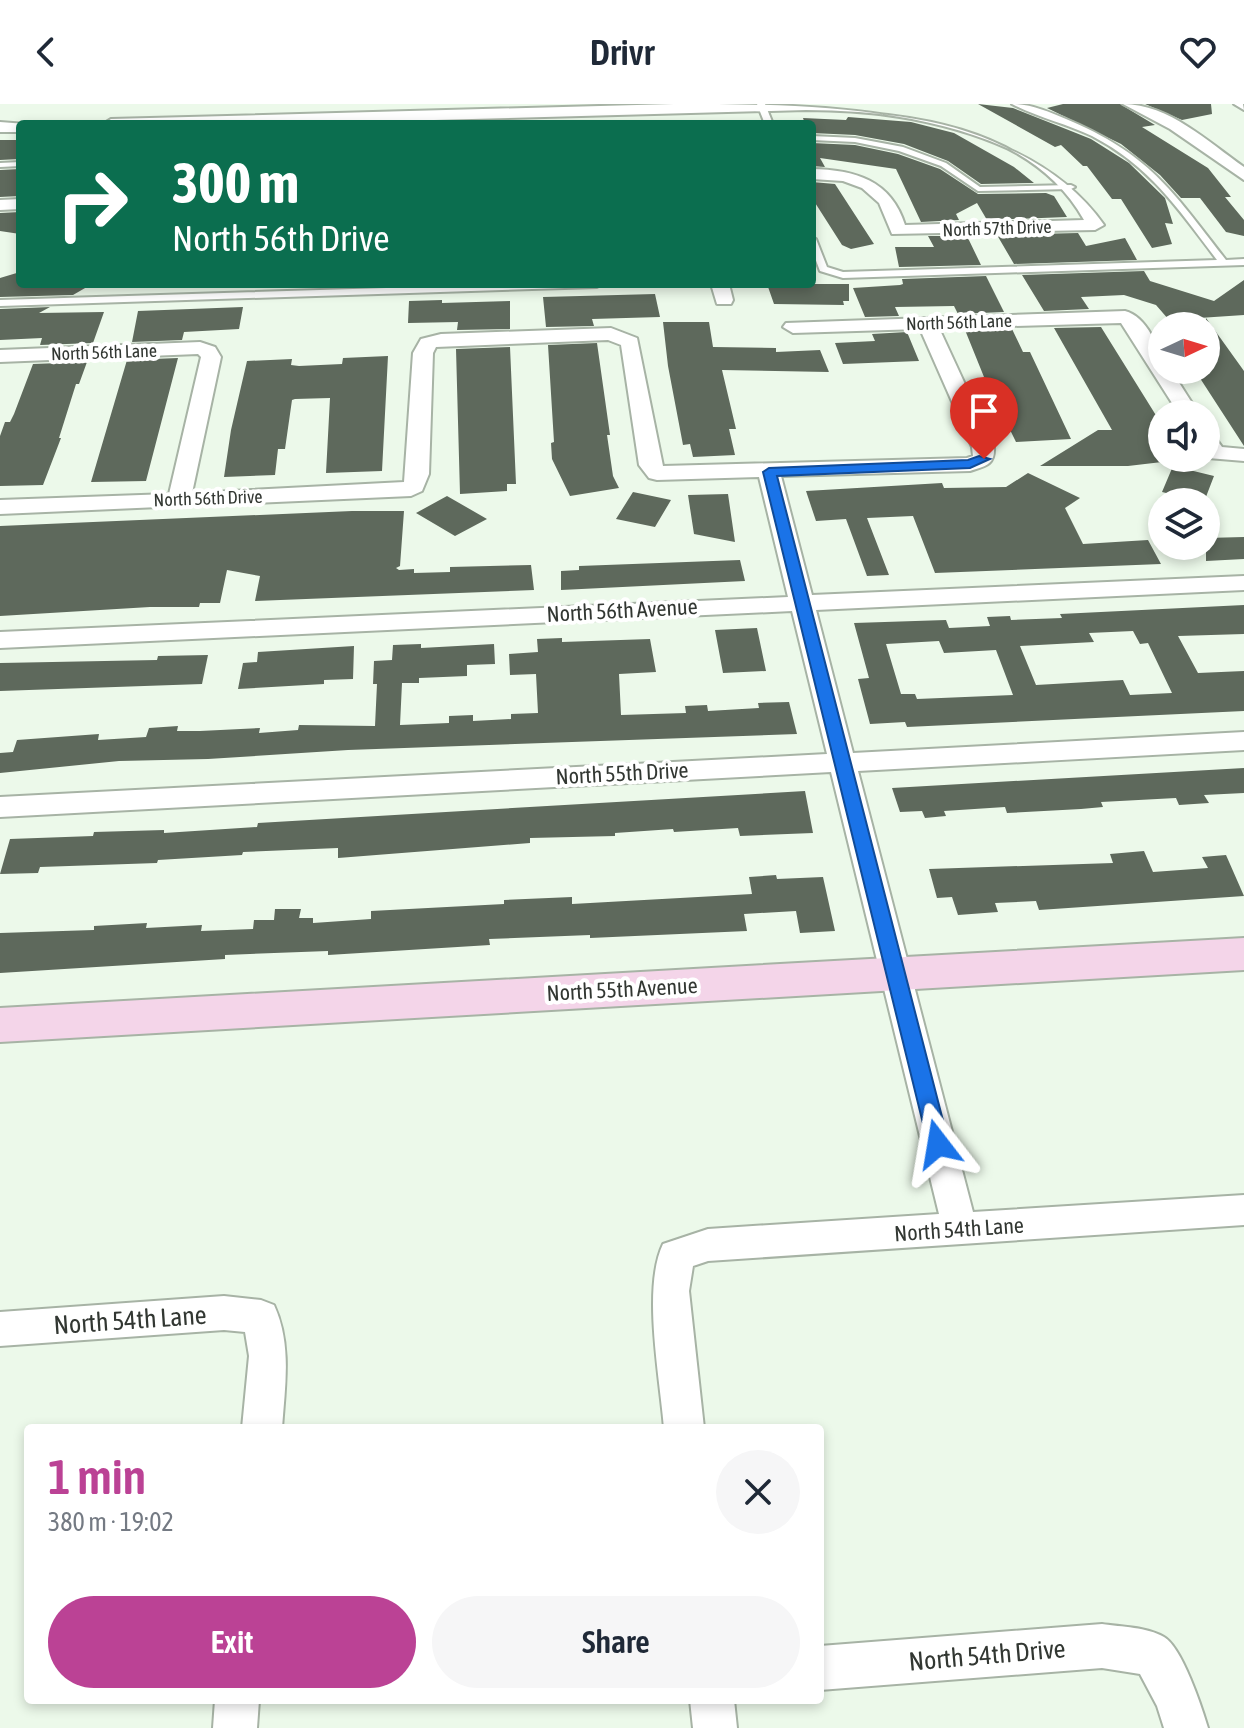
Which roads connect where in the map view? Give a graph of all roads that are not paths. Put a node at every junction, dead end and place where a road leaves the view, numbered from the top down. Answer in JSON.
{"nodes":[{"id":1,"x":1016,"y":104,"type":"edge"},
{"id":2,"x":1131,"y":104,"type":"edge"},
{"id":3,"x":1238,"y":104,"type":"edge"},
{"id":4,"x":762,"y":105,"type":"edge"},
{"id":5,"x":838,"y":105,"type":"edge"},
{"id":6,"x":1244,"y":108,"type":"edge"},
{"id":7,"x":489,"y":109,"type":"edge"},
{"id":8,"x":676,"y":112,"type":"edge"},
{"id":9,"x":283,"y":117,"type":"edge"},
{"id":10,"x":231,"y":120,"type":"edge"},
{"id":11,"x":360,"y":120,"type":"edge"},
{"id":12,"x":816,"y":138,"type":"edge"},
{"id":13,"x":821,"y":174,"type":"edge"},
{"id":14,"x":1244,"y":175,"type":"edge"},
{"id":15,"x":1071,"y":187,"type":"junction"},
{"id":16,"x":816,"y":250,"type":"edge"},
{"id":17,"x":1223,"y":262,"type":"junction"},
{"id":18,"x":1244,"y":262,"type":"edge"},
{"id":19,"x":471,"y":288,"type":"edge"},
{"id":20,"x":0,"y":303,"type":"edge"},
{"id":21,"x":927,"y":323,"type":"junction"},
{"id":22,"x":793,"y":327,"type":"dead end"},
{"id":23,"x":1,"y":358,"type":"edge"},
{"id":24,"x":1180,"y":400,"type":"edge"},
{"id":25,"x":1220,"y":449,"type":"edge"},
{"id":26,"x":1244,"y":455,"type":"edge"},
{"id":27,"x":769,"y":472,"type":"junction"},
{"id":28,"x":179,"y":499,"type":"junction"},
{"id":29,"x":0,"y":507,"type":"edge"},
{"id":30,"x":1244,"y":583,"type":"edge"},
{"id":31,"x":802,"y":602,"type":"junction"},
{"id":32,"x":0,"y":640,"type":"edge"},
{"id":33,"x":1244,"y":741,"type":"edge"},
{"id":34,"x":842,"y":761,"type":"junction"},
{"id":35,"x":0,"y":807,"type":"edge"},
{"id":36,"x":1244,"y":954,"type":"edge"},
{"id":37,"x":895,"y":973,"type":"junction"},
{"id":38,"x":0,"y":1025,"type":"edge"},
{"id":39,"x":1244,"y":1210,"type":"edge"},
{"id":40,"x":960,"y":1229,"type":"junction"},
{"id":41,"x":0,"y":1329,"type":"edge"},
{"id":42,"x":262,"y":1424,"type":"edge"},
{"id":43,"x":684,"y":1424,"type":"edge"},
{"id":44,"x":824,"y":1668,"type":"edge"},
{"id":45,"x":237,"y":1704,"type":"edge"},
{"id":46,"x":712,"y":1704,"type":"edge"},
{"id":47,"x":235,"y":1728,"type":"edge"},
{"id":48,"x":715,"y":1728,"type":"edge"},
{"id":49,"x":1186,"y":1728,"type":"edge"}],
"edges":[{"from":1,"to":17,"type":"lane"},
{"from":2,"to":14,"type":"street"},
{"from":3,"to":6,"type":"lane"},
{"from":4,"to":5,"type":"street"},
{"from":4,"to":8,"type":"street"},
{"from":5,"to":15,"type":"street"},
{"from":7,"to":8,"type":"street"},
{"from":7,"to":11,"type":"street"},
{"from":9,"to":10,"type":"street"},
{"from":9,"to":11,"type":"street"},
{"from":12,"to":15,"type":"lane"},
{"from":13,"to":15,"type":"street","name":"North 57th Drive"},
{"from":16,"to":17,"type":"lane"},
{"from":17,"to":18,"type":"lane"},
{"from":19,"to":20,"type":"lane"},
{"from":21,"to":22,"type":"street","name":"North 56th Lane"},
{"from":21,"to":24,"type":"street","name":"North 56th Lane"},
{"from":21,"to":27,"type":"street"},
{"from":23,"to":28,"type":"street","name":"North 56th Lane"},
{"from":25,"to":26,"type":"street"},
{"from":27,"to":28,"type":"street","name":"North 56th Drive"},
{"from":27,"to":31,"type":"street"},
{"from":28,"to":29,"type":"street","name":"North 56th Drive"},
{"from":30,"to":31,"type":"street","name":"North 56th Avenue"},
{"from":31,"to":32,"type":"street","name":"North 56th Avenue"},
{"from":31,"to":34,"type":"street"},
{"from":33,"to":34,"type":"street","name":"North 55th Drive"},
{"from":34,"to":35,"type":"street","name":"North 55th Drive"},
{"from":34,"to":37,"type":"street"},
{"from":36,"to":37,"type":"street","name":"North 55th Avenue"},
{"from":37,"to":38,"type":"street","name":"North 55th Avenue"},
{"from":37,"to":40,"type":"street"},
{"from":39,"to":40,"type":"street","name":"North 54th Lane"},
{"from":40,"to":43,"type":"street","name":"North 54th Lane"},
{"from":41,"to":42,"type":"street","name":"North 54th Lane"},
{"from":44,"to":49,"type":"street","name":"North 54th Drive"},
{"from":45,"to":47,"type":"street"},
{"from":46,"to":48,"type":"street"}]}
